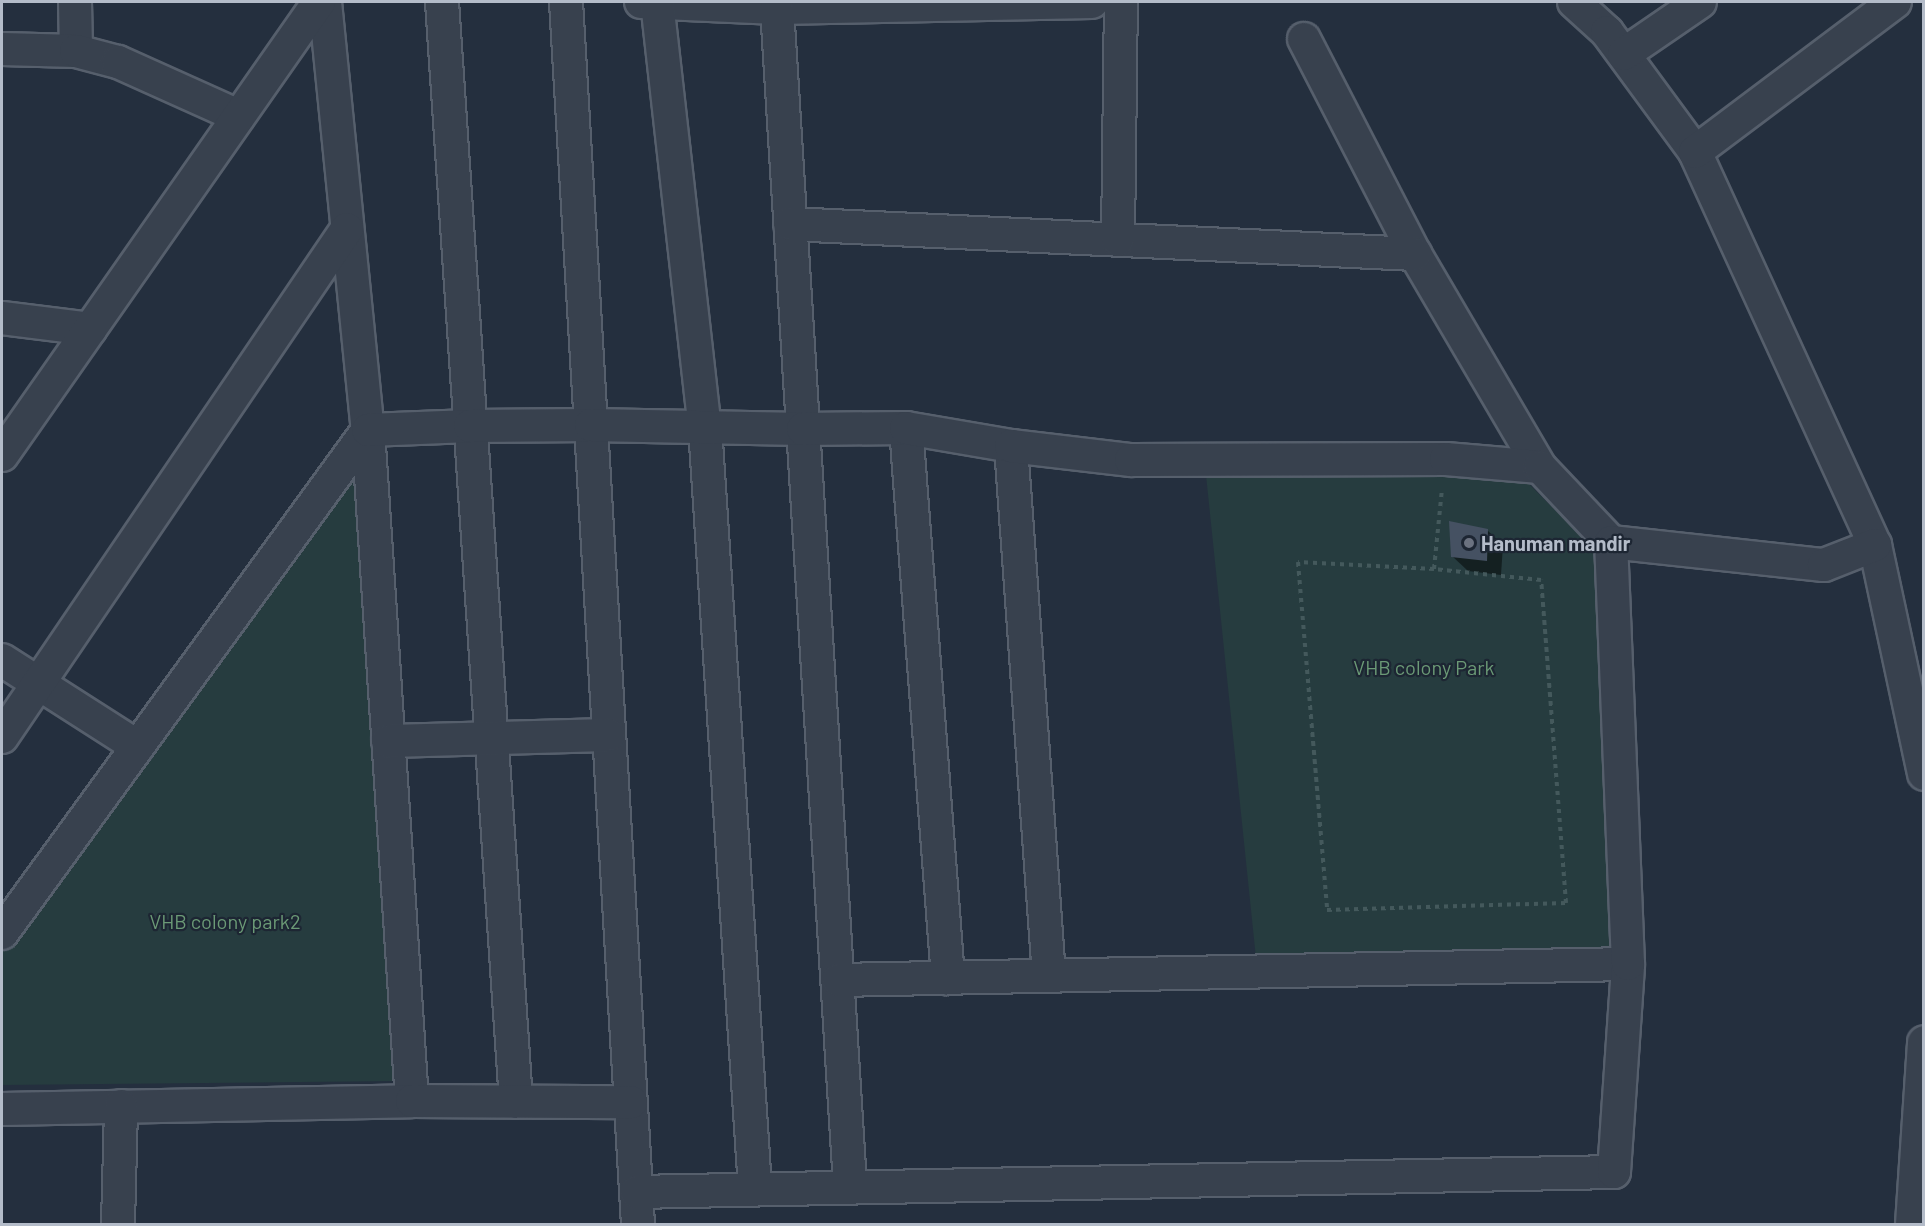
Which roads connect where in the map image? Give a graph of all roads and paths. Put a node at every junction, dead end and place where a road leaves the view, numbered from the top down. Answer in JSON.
{"nodes":[{"id":1,"x":75,"y":2,"type":"edge"},
{"id":2,"x":319,"y":2,"type":"edge"},
{"id":3,"x":325,"y":2,"type":"edge"},
{"id":4,"x":442,"y":2,"type":"edge"},
{"id":5,"x":566,"y":2,"type":"edge"},
{"id":6,"x":649,"y":2,"type":"edge"},
{"id":7,"x":1092,"y":2,"type":"edge"},
{"id":8,"x":1121,"y":2,"type":"edge"},
{"id":9,"x":1574,"y":2,"type":"edge"},
{"id":10,"x":1700,"y":2,"type":"edge"},
{"id":11,"x":1895,"y":2,"type":"edge"},
{"id":12,"x":777,"y":8,"type":"junction"},
{"id":13,"x":1304,"y":39,"type":"dead end"},
{"id":14,"x":2,"y":49,"type":"edge"},
{"id":15,"x":76,"y":51,"type":"junction"},
{"id":16,"x":1623,"y":54,"type":"junction"},
{"id":17,"x":238,"y":116,"type":"junction"},
{"id":18,"x":1695,"y":152,"type":"junction"},
{"id":19,"x":790,"y":224,"type":"junction"},
{"id":20,"x":347,"y":229,"type":"junction"},
{"id":21,"x":1118,"y":240,"type":"junction"},
{"id":22,"x":1415,"y":254,"type":"junction"},
{"id":23,"x":2,"y":318,"type":"edge"},
{"id":24,"x":90,"y":329,"type":"junction"},
{"id":25,"x":591,"y":425,"type":"junction"},
{"id":26,"x":470,"y":426,"type":"junction"},
{"id":27,"x":705,"y":428,"type":"junction"},
{"id":28,"x":906,"y":428,"type":"junction"},
{"id":29,"x":803,"y":429,"type":"junction"},
{"id":30,"x":368,"y":430,"type":"junction"},
{"id":31,"x":1011,"y":446,"type":"junction"},
{"id":32,"x":2,"y":455,"type":"edge"},
{"id":33,"x":1446,"y":459,"type":"junction"},
{"id":34,"x":1540,"y":467,"type":"junction"},
{"id":35,"x":1611,"y":542,"type":"junction"},
{"id":36,"x":1875,"y":545,"type":"junction"},
{"id":37,"x":1434,"y":569,"type":"junction"},
{"id":38,"x":2,"y":660,"type":"edge"},
{"id":39,"x":38,"y":684,"type":"junction"},
{"id":40,"x":609,"y":735,"type":"junction"},
{"id":41,"x":2,"y":737,"type":"edge"},
{"id":42,"x":491,"y":740,"type":"junction"},
{"id":43,"x":388,"y":741,"type":"junction"},
{"id":44,"x":138,"y":747,"type":"junction"},
{"id":45,"x":1923,"y":774,"type":"edge"},
{"id":46,"x":2,"y":933,"type":"edge"},
{"id":47,"x":1628,"y":964,"type":"junction"},
{"id":48,"x":1049,"y":976,"type":"junction"},
{"id":49,"x":948,"y":978,"type":"junction"},
{"id":50,"x":838,"y":980,"type":"junction"},
{"id":51,"x":1923,"y":1042,"type":"edge"},
{"id":52,"x":412,"y":1101,"type":"junction"},
{"id":53,"x":516,"y":1102,"type":"junction"},
{"id":54,"x":631,"y":1102,"type":"junction"},
{"id":55,"x":121,"y":1106,"type":"junction"},
{"id":56,"x":2,"y":1109,"type":"edge"},
{"id":57,"x":850,"y":1185,"type":"junction"},
{"id":58,"x":755,"y":1188,"type":"junction"},
{"id":59,"x":636,"y":1191,"type":"junction"},
{"id":60,"x":118,"y":1224,"type":"edge"},
{"id":61,"x":638,"y":1224,"type":"edge"},
{"id":62,"x":1912,"y":1224,"type":"edge"}],
"edges":[{"from":1,"to":15,"type":"street"},
{"from":2,"to":17,"type":"street"},
{"from":3,"to":20,"type":"street"},
{"from":4,"to":26,"type":"street"},
{"from":5,"to":25,"type":"street"},
{"from":6,"to":12,"type":"street"},
{"from":6,"to":27,"type":"street"},
{"from":7,"to":12,"type":"street"},
{"from":8,"to":21,"type":"street"},
{"from":9,"to":16,"type":"street"},
{"from":10,"to":16,"type":"street"},
{"from":11,"to":18,"type":"street"},
{"from":12,"to":19,"type":"street"},
{"from":13,"to":22,"type":"street"},
{"from":14,"to":15,"type":"street"},
{"from":15,"to":17,"type":"street"},
{"from":16,"to":18,"type":"street"},
{"from":17,"to":24,"type":"street"},
{"from":18,"to":36,"type":"street"},
{"from":19,"to":21,"type":"street"},
{"from":19,"to":29,"type":"street"},
{"from":20,"to":30,"type":"street"},
{"from":20,"to":39,"type":"street"},
{"from":21,"to":22,"type":"street"},
{"from":22,"to":34,"type":"street"},
{"from":23,"to":24,"type":"street"},
{"from":24,"to":32,"type":"street"},
{"from":25,"to":26,"type":"street"},
{"from":25,"to":27,"type":"street"},
{"from":25,"to":40,"type":"street"},
{"from":26,"to":30,"type":"street"},
{"from":26,"to":42,"type":"street"},
{"from":27,"to":29,"type":"street"},
{"from":27,"to":58,"type":"street"},
{"from":28,"to":29,"type":"street"},
{"from":28,"to":31,"type":"street"},
{"from":28,"to":49,"type":"street"},
{"from":29,"to":50,"type":"street"},
{"from":30,"to":43,"type":"street"},
{"from":30,"to":44,"type":"street"},
{"from":31,"to":33,"type":"street"},
{"from":31,"to":48,"type":"street"},
{"from":33,"to":34,"type":"street"},
{"from":33,"to":37,"type":"path"},
{"from":34,"to":35,"type":"street"},
{"from":35,"to":36,"type":"street"},
{"from":35,"to":47,"type":"street"},
{"from":36,"to":45,"type":"street"},
{"from":37,"to":37,"type":"path"},
{"from":38,"to":39,"type":"street"},
{"from":39,"to":41,"type":"street"},
{"from":39,"to":44,"type":"street"},
{"from":40,"to":42,"type":"street"},
{"from":40,"to":54,"type":"street"},
{"from":42,"to":43,"type":"street"},
{"from":42,"to":53,"type":"street"},
{"from":43,"to":52,"type":"street"},
{"from":44,"to":46,"type":"street"},
{"from":47,"to":48,"type":"street"},
{"from":47,"to":57,"type":"street"},
{"from":48,"to":49,"type":"street"},
{"from":49,"to":50,"type":"street"},
{"from":50,"to":57,"type":"street"},
{"from":51,"to":62,"type":"street"},
{"from":52,"to":53,"type":"street"},
{"from":52,"to":55,"type":"street"},
{"from":53,"to":54,"type":"street"},
{"from":54,"to":59,"type":"street"},
{"from":55,"to":56,"type":"street"},
{"from":55,"to":60,"type":"street"},
{"from":57,"to":58,"type":"street"},
{"from":58,"to":59,"type":"street"},
{"from":59,"to":61,"type":"street"}]}
